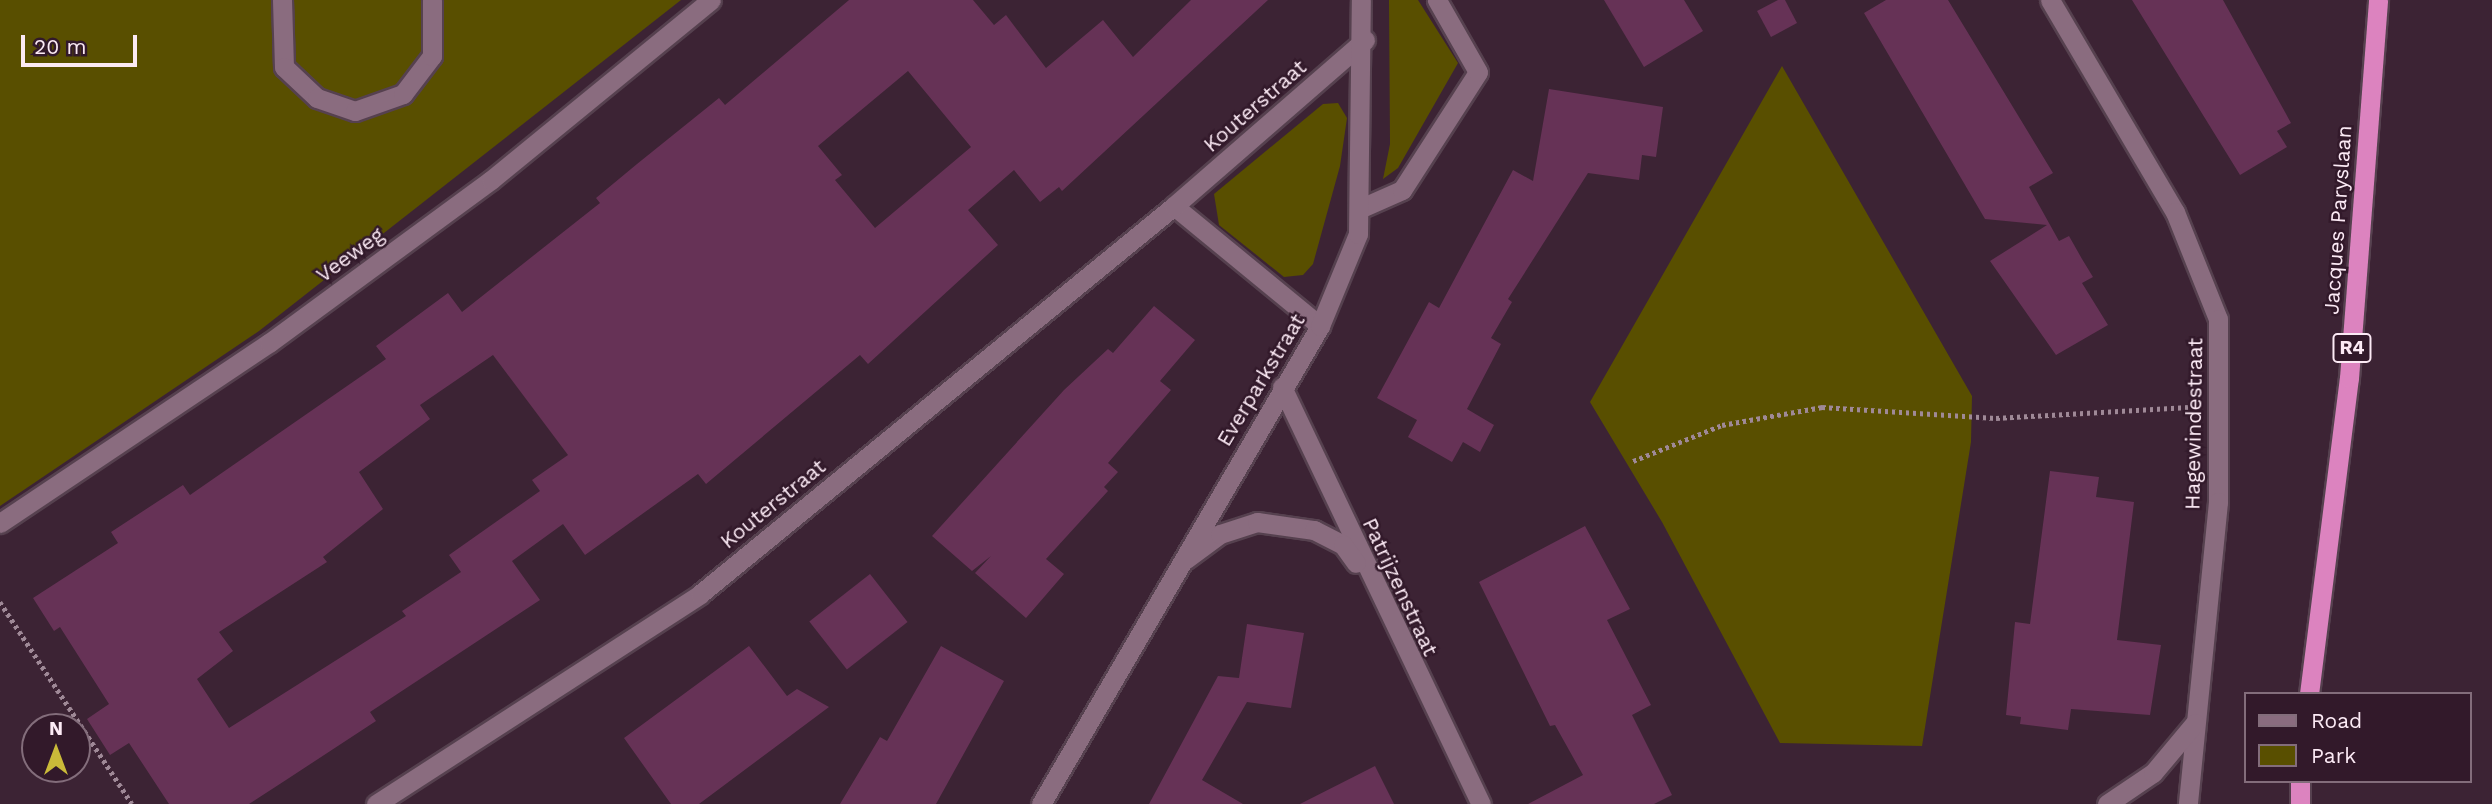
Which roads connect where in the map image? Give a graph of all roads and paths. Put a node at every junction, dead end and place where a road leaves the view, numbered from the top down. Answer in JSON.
{"nodes":[{"id":1,"x":282,"y":0,"type":"edge"},
{"id":2,"x":432,"y":0,"type":"edge"},
{"id":3,"x":711,"y":0,"type":"edge"},
{"id":4,"x":1361,"y":0,"type":"edge"},
{"id":5,"x":1437,"y":0,"type":"edge"},
{"id":6,"x":2050,"y":0,"type":"edge"},
{"id":7,"x":2378,"y":0,"type":"edge"},
{"id":8,"x":1365,"y":40,"type":"junction"},
{"id":9,"x":1174,"y":206,"type":"junction"},
{"id":10,"x":1359,"y":209,"type":"junction"},
{"id":11,"x":1320,"y":326,"type":"junction"},
{"id":12,"x":1282,"y":387,"type":"junction"},
{"id":13,"x":2220,"y":406,"type":"junction"},
{"id":14,"x":1633,"y":461,"type":"dead end"},
{"id":15,"x":0,"y":523,"type":"edge"},
{"id":16,"x":1179,"y":564,"type":"junction"},
{"id":17,"x":1379,"y":597,"type":"junction"},
{"id":18,"x":0,"y":602,"type":"edge"},
{"id":19,"x":2309,"y":692,"type":"edge"},
{"id":20,"x":2196,"y":723,"type":"junction"},
{"id":21,"x":2300,"y":783,"type":"edge"},
{"id":22,"x":132,"y":804,"type":"edge"},
{"id":23,"x":376,"y":804,"type":"edge"},
{"id":24,"x":1041,"y":804,"type":"edge"},
{"id":25,"x":1481,"y":804,"type":"edge"},
{"id":26,"x":2107,"y":804,"type":"edge"},
{"id":27,"x":2188,"y":804,"type":"edge"},
{"id":28,"x":2300,"y":804,"type":"edge"}],
"edges":[{"from":1,"to":2,"type":"street"},
{"from":3,"to":15,"type":"street","name":"Veeweg"},
{"from":4,"to":8,"type":"street","name":"Everparkstraat"},
{"from":5,"to":10,"type":"street"},
{"from":6,"to":13,"type":"street","name":"Hagewindestraat"},
{"from":7,"to":19,"type":"highway","name":"Jacques Paryslaan","number":"R4"},
{"from":8,"to":9,"type":"street","name":"Kouterstraat"},
{"from":8,"to":10,"type":"street","name":"Everparkstraat"},
{"from":9,"to":11,"type":"street"},
{"from":9,"to":23,"type":"street","name":"Kouterstraat"},
{"from":10,"to":11,"type":"street","name":"Everparkstraat"},
{"from":11,"to":12,"type":"street","name":"Everparkstraat"},
{"from":12,"to":16,"type":"street","name":"Everparkstraat"},
{"from":12,"to":17,"type":"street","name":"Patrijzenstraat"},
{"from":13,"to":14,"type":"path"},
{"from":13,"to":20,"type":"street","name":"Hagewindestraat"},
{"from":16,"to":17,"type":"street","name":"Everparkstraat"},
{"from":16,"to":24,"type":"street","name":"Everparkstraat"},
{"from":17,"to":25,"type":"street","name":"Patrijzenstraat"},
{"from":18,"to":22,"type":"path"},
{"from":20,"to":26,"type":"street"},
{"from":20,"to":27,"type":"street","name":"Hagewindestraat"},
{"from":21,"to":28,"type":"highway"}]}
